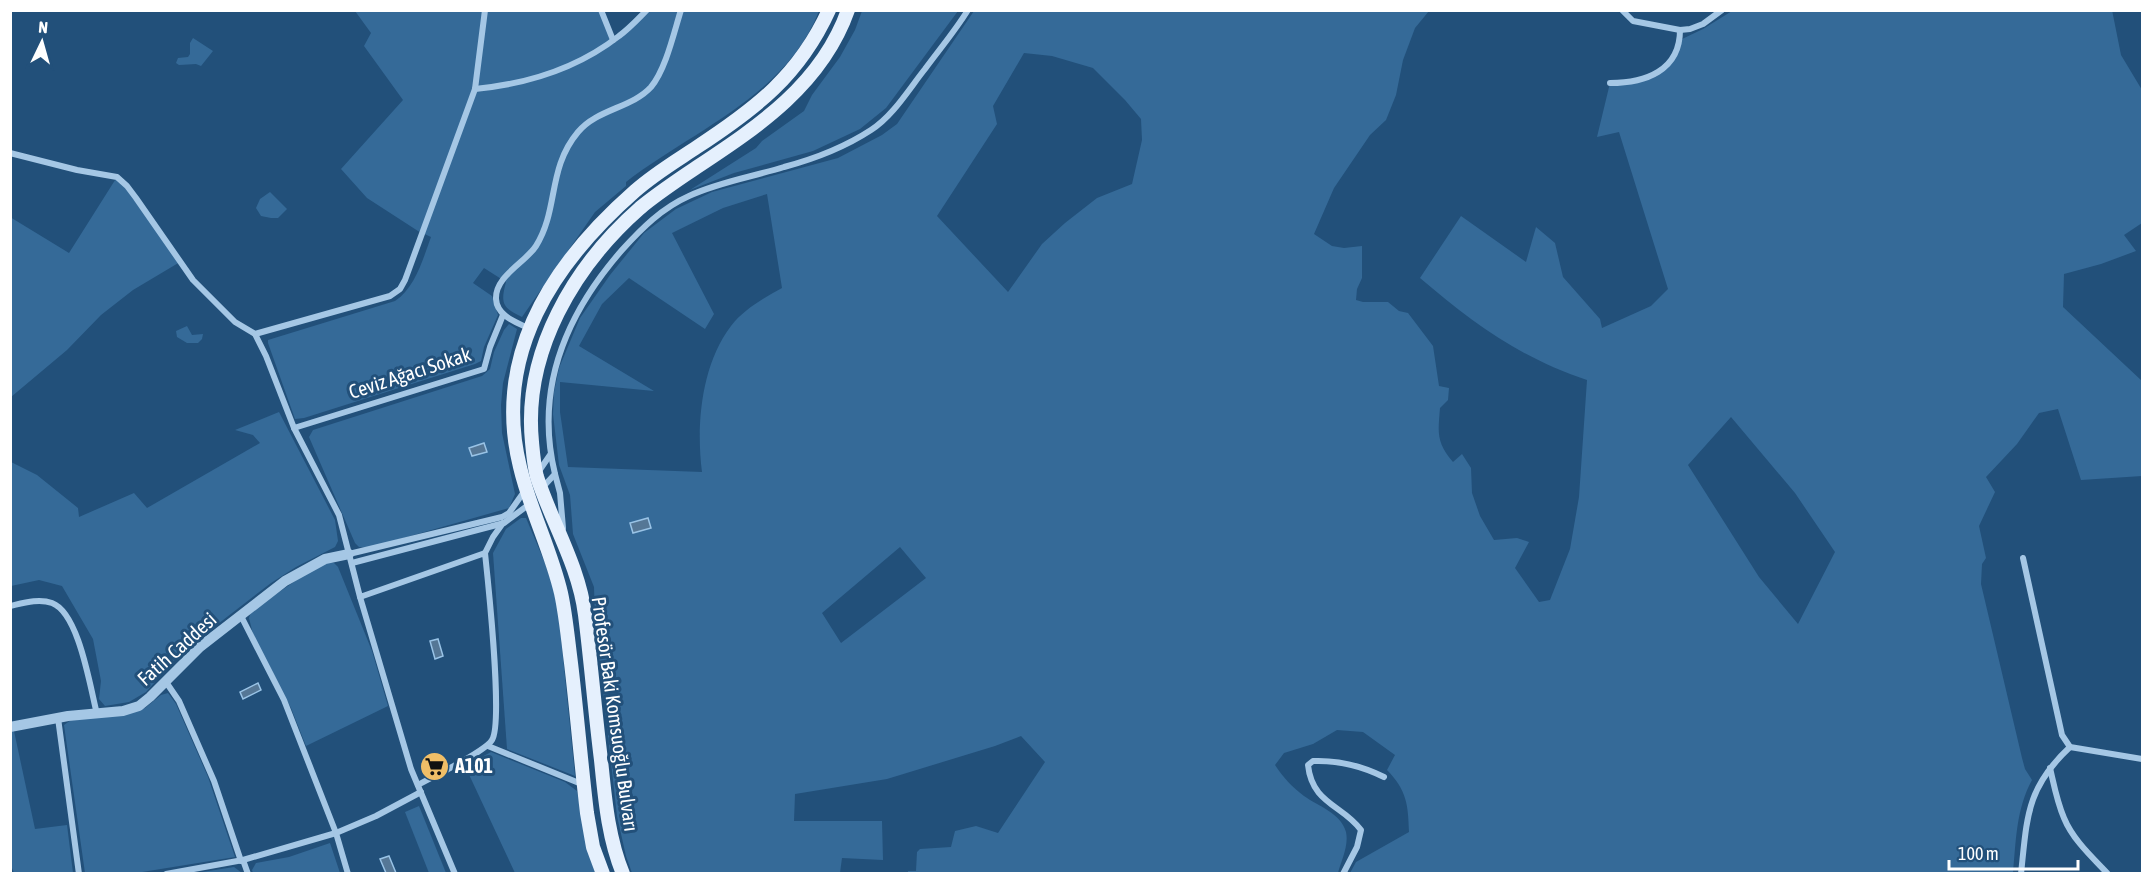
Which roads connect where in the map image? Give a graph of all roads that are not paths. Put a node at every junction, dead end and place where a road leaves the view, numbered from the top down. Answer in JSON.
{"nodes":[{"id":1,"x":485,"y":10,"type":"edge"},
{"id":2,"x":601,"y":10,"type":"edge"},
{"id":3,"x":647,"y":10,"type":"edge"},
{"id":4,"x":681,"y":10,"type":"edge"},
{"id":5,"x":829,"y":10,"type":"edge"},
{"id":6,"x":848,"y":10,"type":"edge"},
{"id":7,"x":968,"y":10,"type":"edge"},
{"id":8,"x":1622,"y":10,"type":"edge"},
{"id":9,"x":1722,"y":10,"type":"edge"},
{"id":10,"x":1680,"y":30,"type":"junction"},
{"id":11,"x":613,"y":40,"type":"junction"},
{"id":12,"x":1610,"y":83,"type":"dead end"},
{"id":13,"x":475,"y":89,"type":"junction"},
{"id":14,"x":10,"y":153,"type":"edge"},
{"id":15,"x":503,"y":315,"type":"junction"},
{"id":16,"x":528,"y":328,"type":"junction"},
{"id":17,"x":255,"y":334,"type":"junction"},
{"id":18,"x":294,"y":428,"type":"junction"},
{"id":19,"x":550,"y":455,"type":"junction"},
{"id":20,"x":555,"y":474,"type":"junction"},
{"id":21,"x":539,"y":482,"type":"junction"},
{"id":22,"x":526,"y":489,"type":"junction"},
{"id":23,"x":531,"y":504,"type":"junction"},
{"id":24,"x":504,"y":523,"type":"junction"},
{"id":25,"x":567,"y":549,"type":"junction"},
{"id":26,"x":485,"y":553,"type":"junction"},
{"id":27,"x":351,"y":558,"type":"junction"},
{"id":28,"x":2023,"y":558,"type":"dead end"},
{"id":29,"x":360,"y":597,"type":"junction"},
{"id":30,"x":10,"y":606,"type":"edge"},
{"id":31,"x":241,"y":616,"type":"junction"},
{"id":32,"x":166,"y":682,"type":"junction"},
{"id":33,"x":97,"y":714,"type":"junction"},
{"id":34,"x":58,"y":718,"type":"junction"},
{"id":35,"x":10,"y":727,"type":"edge"},
{"id":36,"x":488,"y":746,"type":"junction"},
{"id":37,"x":2070,"y":747,"type":"junction"},
{"id":38,"x":2142,"y":759,"type":"edge"},
{"id":39,"x":2050,"y":768,"type":"junction"},
{"id":40,"x":1384,"y":777,"type":"dead end"},
{"id":41,"x":418,"y":785,"type":"junction"},
{"id":42,"x":584,"y":785,"type":"junction"},
{"id":43,"x":421,"y":792,"type":"junction"},
{"id":44,"x":336,"y":832,"type":"junction"},
{"id":45,"x":242,"y":860,"type":"junction"},
{"id":46,"x":79,"y":873,"type":"edge"},
{"id":47,"x":166,"y":873,"type":"edge"},
{"id":48,"x":248,"y":873,"type":"edge"},
{"id":49,"x":348,"y":873,"type":"edge"},
{"id":50,"x":455,"y":873,"type":"edge"},
{"id":51,"x":603,"y":873,"type":"edge"},
{"id":52,"x":623,"y":873,"type":"edge"},
{"id":53,"x":1343,"y":873,"type":"edge"},
{"id":54,"x":2021,"y":873,"type":"edge"},
{"id":55,"x":2108,"y":873,"type":"edge"}],
"edges":[{"from":1,"to":13,"type":"street"},
{"from":2,"to":11,"type":"street"},
{"from":3,"to":11,"type":"street"},
{"from":4,"to":15,"type":"street"},
{"from":5,"to":16,"type":"main road","name":"Profesör Baki Komsuoğlu Bulvarı"},
{"from":6,"to":21,"type":"main road","name":"Profesör Baki Komsuoğlu Bulvarı"},
{"from":7,"to":19,"type":"street"},
{"from":8,"to":10,"type":"street"},
{"from":9,"to":10,"type":"street"},
{"from":10,"to":12,"type":"street"},
{"from":11,"to":13,"type":"street"},
{"from":13,"to":17,"type":"street"},
{"from":14,"to":17,"type":"street"},
{"from":15,"to":16,"type":"street"},
{"from":15,"to":18,"type":"street","name":"Ceviz Ağacı Sokak"},
{"from":16,"to":22,"type":"main road","name":"Profesör Baki Komsuoğlu Bulvarı"},
{"from":17,"to":18,"type":"street"},
{"from":18,"to":27,"type":"street"},
{"from":19,"to":20,"type":"street"},
{"from":19,"to":21,"type":"street"},
{"from":20,"to":21,"type":"street"},
{"from":20,"to":25,"type":"street"},
{"from":21,"to":22,"type":"street"},
{"from":21,"to":23,"type":"street"},
{"from":21,"to":25,"type":"main road","name":"Profesör Baki Komsuoğlu Bulvarı"},
{"from":22,"to":23,"type":"main road","name":"Profesör Baki Komsuoğlu Bulvarı"},
{"from":22,"to":27,"type":"street"},
{"from":23,"to":24,"type":"street"},
{"from":23,"to":42,"type":"main road","name":"Profesör Baki Komsuoğlu Bulvarı"},
{"from":24,"to":26,"type":"street"},
{"from":24,"to":27,"type":"street"},
{"from":25,"to":52,"type":"main road","name":"Profesör Baki Komsuoğlu Bulvarı"},
{"from":26,"to":29,"type":"street"},
{"from":26,"to":36,"type":"street"},
{"from":27,"to":29,"type":"street"},
{"from":27,"to":31,"type":"street","name":"Fatih Caddesi"},
{"from":28,"to":37,"type":"street"},
{"from":29,"to":41,"type":"street"},
{"from":30,"to":33,"type":"street"},
{"from":31,"to":32,"type":"street","name":"Fatih Caddesi"},
{"from":31,"to":44,"type":"street"},
{"from":32,"to":33,"type":"street","name":"Fatih Caddesi"},
{"from":32,"to":45,"type":"street"},
{"from":33,"to":34,"type":"street","name":"Fatih Caddesi"},
{"from":34,"to":35,"type":"street","name":"Fatih Caddesi"},
{"from":34,"to":46,"type":"street"},
{"from":36,"to":41,"type":"street"},
{"from":36,"to":42,"type":"street"},
{"from":37,"to":38,"type":"street"},
{"from":37,"to":39,"type":"street"},
{"from":39,"to":54,"type":"street"},
{"from":39,"to":55,"type":"street"},
{"from":40,"to":53,"type":"street"},
{"from":41,"to":43,"type":"street"},
{"from":42,"to":51,"type":"main road","name":"Profesör Baki Komsuoğlu Bulvarı"},
{"from":43,"to":44,"type":"street"},
{"from":43,"to":50,"type":"street"},
{"from":44,"to":45,"type":"street"},
{"from":44,"to":49,"type":"street"},
{"from":45,"to":47,"type":"street"},
{"from":45,"to":48,"type":"street"}]}
